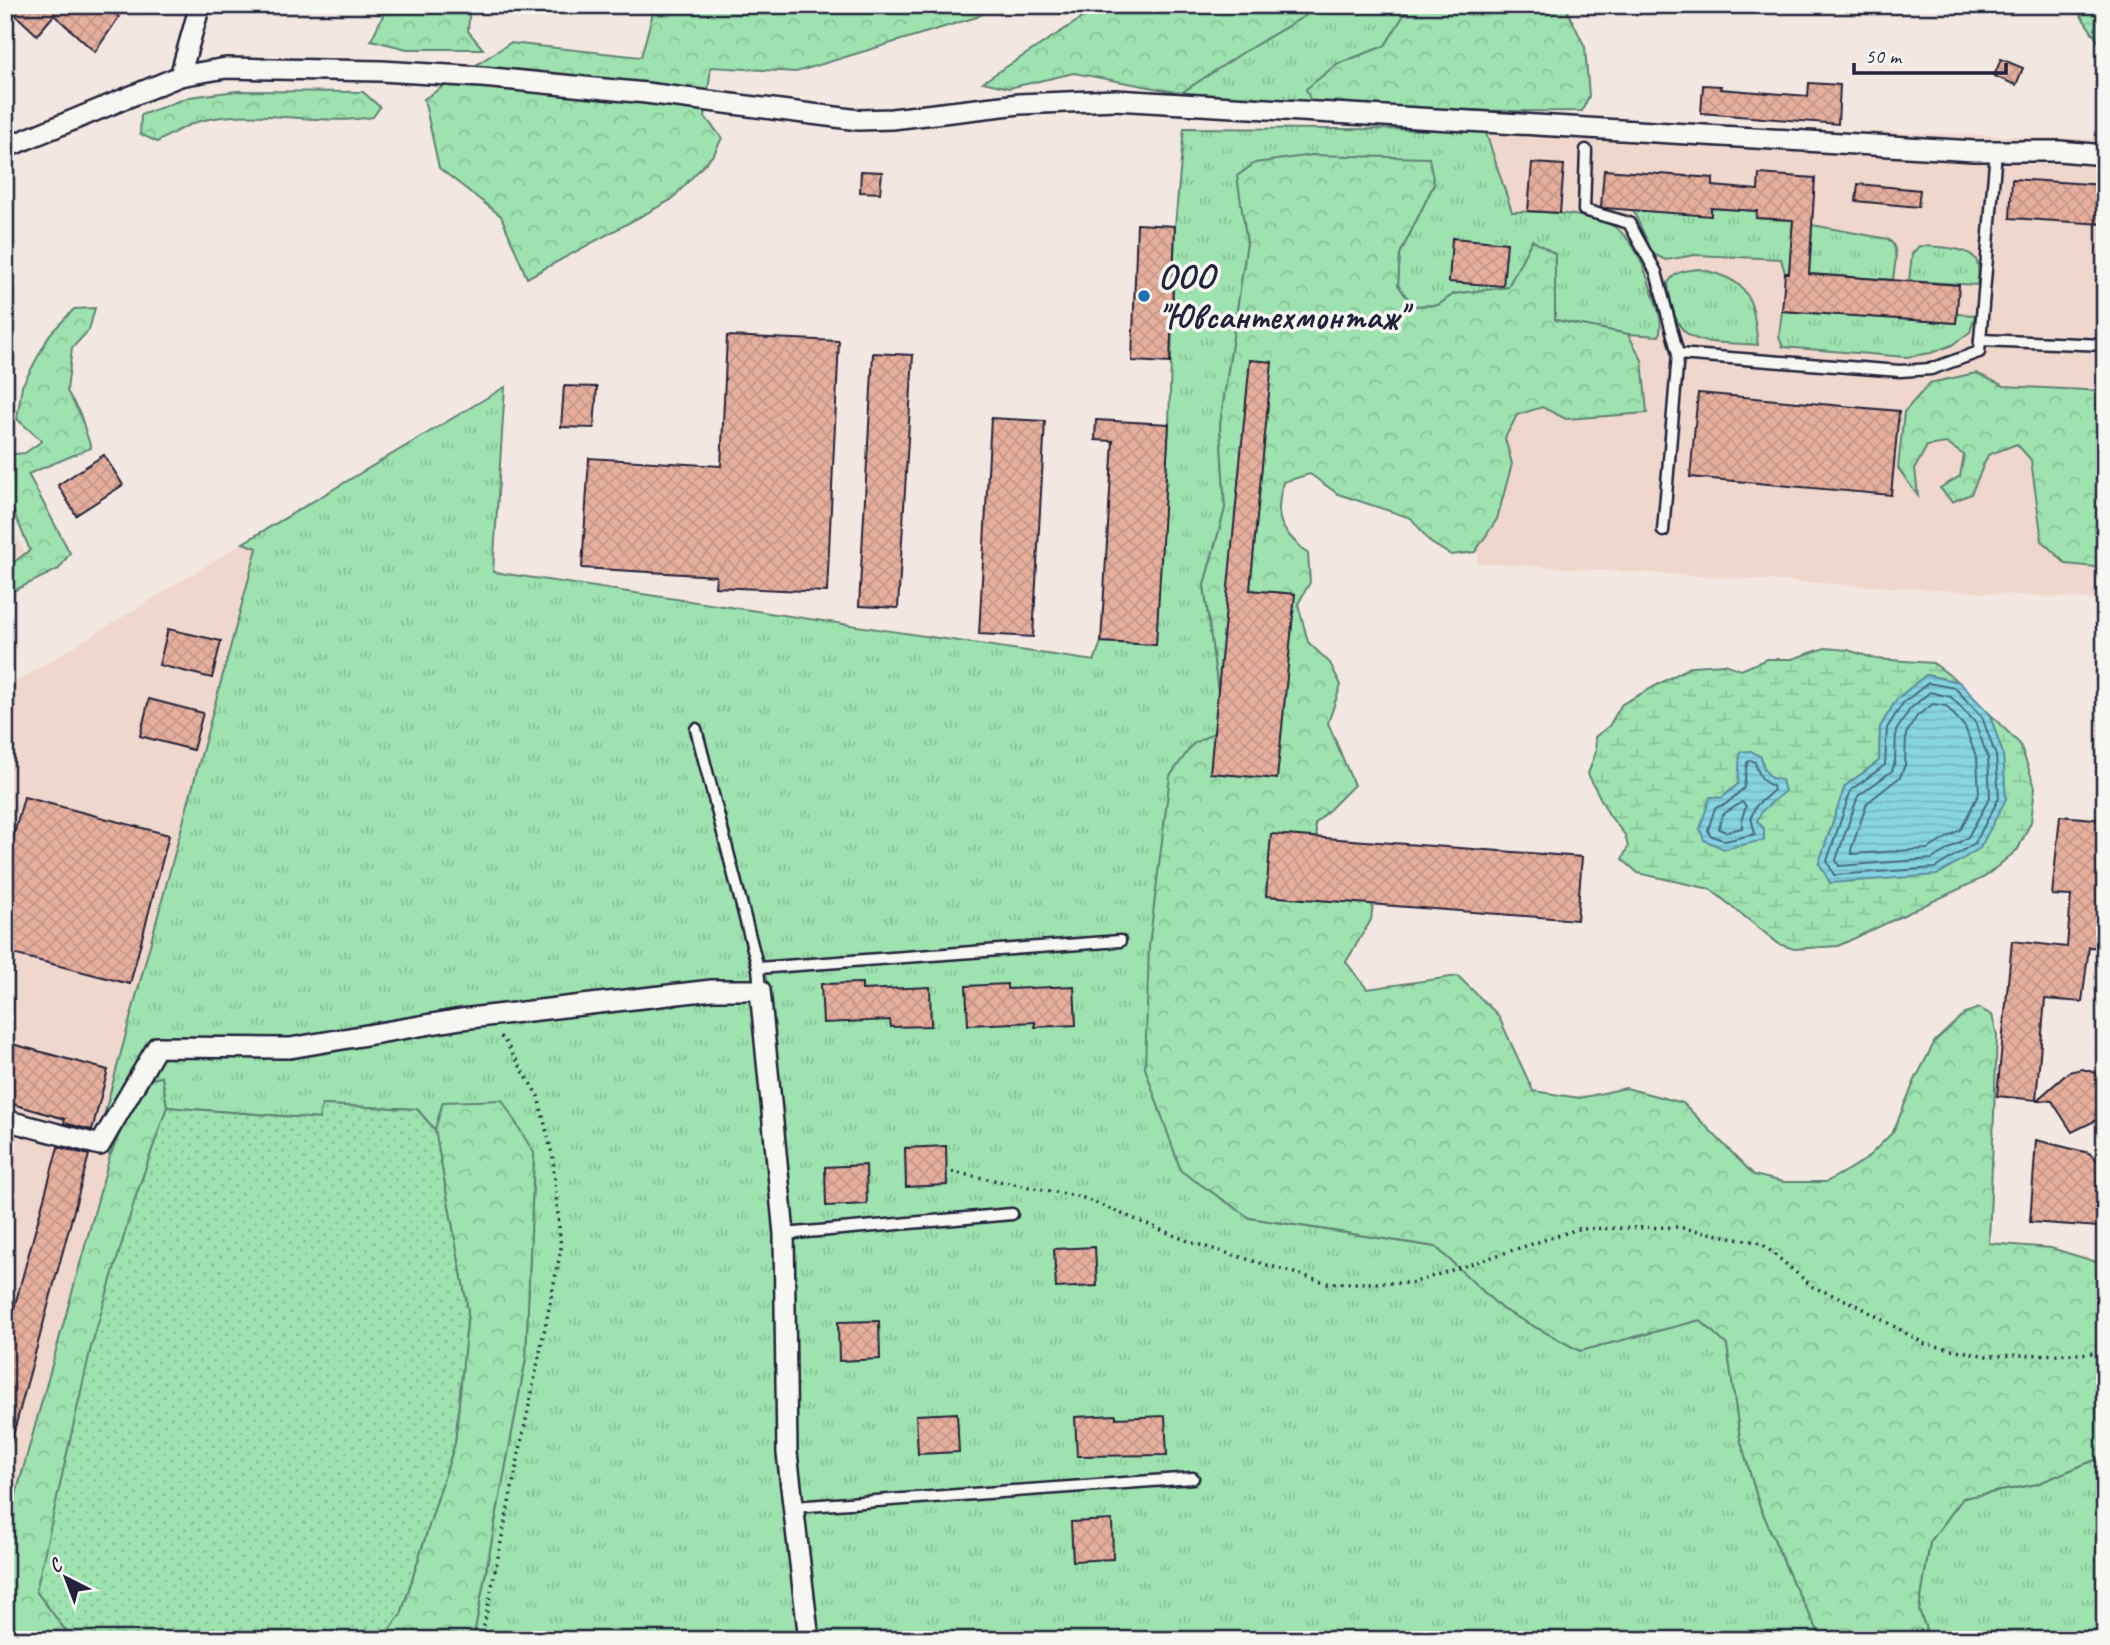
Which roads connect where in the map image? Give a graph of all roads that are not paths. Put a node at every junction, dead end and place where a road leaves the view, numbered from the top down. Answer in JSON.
{"nodes":[{"id":1,"x":200,"y":5,"type":"edge"},
{"id":2,"x":180,"y":76,"type":"junction"},
{"id":3,"x":5,"y":148,"type":"edge"},
{"id":4,"x":1586,"y":150,"type":"dead end"},
{"id":5,"x":1996,"y":151,"type":"junction"},
{"id":6,"x":2105,"y":155,"type":"edge"},
{"id":7,"x":1980,"y":340,"type":"junction"},
{"id":8,"x":2105,"y":345,"type":"edge"},
{"id":9,"x":1678,"y":354,"type":"junction"},
{"id":10,"x":1663,"y":531,"type":"dead end"},
{"id":11,"x":696,"y":729,"type":"dead end"},
{"id":12,"x":1120,"y":941,"type":"dead end"},
{"id":13,"x":758,"y":968,"type":"junction"},
{"id":14,"x":760,"y":990,"type":"junction"},
{"id":15,"x":5,"y":1120,"type":"edge"},
{"id":16,"x":1012,"y":1214,"type":"dead end"},
{"id":17,"x":784,"y":1234,"type":"junction"},
{"id":18,"x":1193,"y":1478,"type":"dead end"},
{"id":19,"x":794,"y":1507,"type":"junction"},
{"id":20,"x":809,"y":1640,"type":"edge"}],
"edges":[{"from":1,"to":2,"type":"street"},
{"from":2,"to":3,"type":"street"},
{"from":2,"to":5,"type":"street"},
{"from":4,"to":9,"type":"lane"},
{"from":5,"to":6,"type":"street"},
{"from":5,"to":7,"type":"lane"},
{"from":7,"to":8,"type":"lane"},
{"from":7,"to":9,"type":"lane"},
{"from":9,"to":10,"type":"lane"},
{"from":11,"to":13,"type":"lane"},
{"from":12,"to":13,"type":"lane"},
{"from":13,"to":14,"type":"lane"},
{"from":14,"to":15,"type":"street"},
{"from":14,"to":17,"type":"street"},
{"from":16,"to":17,"type":"lane"},
{"from":17,"to":19,"type":"street"},
{"from":18,"to":19,"type":"lane"},
{"from":19,"to":20,"type":"street"}]}
